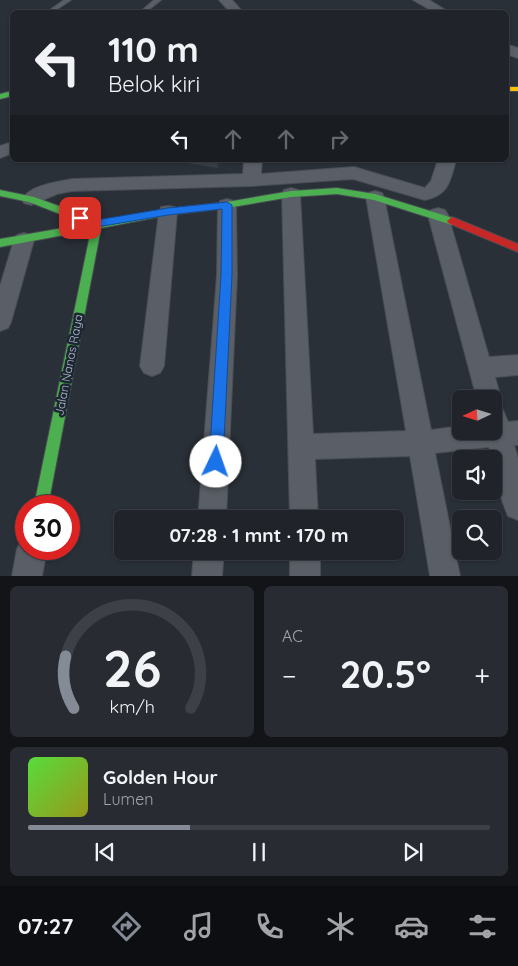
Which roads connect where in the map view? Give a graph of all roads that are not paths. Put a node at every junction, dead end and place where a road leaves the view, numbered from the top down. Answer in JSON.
{"nodes":[{"id":1,"x":68,"y":0,"type":"edge"},
{"id":2,"x":158,"y":0,"type":"edge"},
{"id":3,"x":225,"y":0,"type":"edge"},
{"id":4,"x":419,"y":0,"type":"edge"},
{"id":5,"x":53,"y":10,"type":"edge"},
{"id":6,"x":146,"y":10,"type":"edge"},
{"id":7,"x":235,"y":10,"type":"edge"},
{"id":8,"x":439,"y":10,"type":"edge"},
{"id":9,"x":253,"y":162,"type":"edge"},
{"id":10,"x":446,"y":162,"type":"edge"},
{"id":11,"x":356,"y":166,"type":"edge"},
{"id":12,"x":251,"y":180,"type":"junction"},
{"id":13,"x":0,"y":193,"type":"edge"},
{"id":14,"x":290,"y":194,"type":"junction"},
{"id":15,"x":375,"y":197,"type":"junction"},
{"id":16,"x":31,"y":199,"type":"junction"},
{"id":17,"x":227,"y":205,"type":"junction"},
{"id":18,"x":168,"y":212,"type":"junction"},
{"id":19,"x":438,"y":215,"type":"junction"},
{"id":20,"x":97,"y":224,"type":"junction"},
{"id":21,"x":24,"y":240,"type":"junction"},
{"id":22,"x":0,"y":243,"type":"edge"},
{"id":23,"x":518,"y":248,"type":"edge"},
{"id":24,"x":0,"y":322,"type":"edge"},
{"id":25,"x":518,"y":365,"type":"edge"},
{"id":26,"x":152,"y":366,"type":"dead end"},
{"id":27,"x":482,"y":368,"type":"junction"},
{"id":28,"x":487,"y":390,"type":"edge"},
{"id":29,"x":503,"y":428,"type":"edge"},
{"id":30,"x":422,"y":443,"type":"junction"},
{"id":31,"x":302,"y":447,"type":"junction"},
{"id":32,"x":43,"y":495,"type":"edge"},
{"id":33,"x":518,"y":506,"type":"edge"},
{"id":34,"x":213,"y":510,"type":"edge"},
{"id":35,"x":304,"y":510,"type":"edge"},
{"id":36,"x":30,"y":560,"type":"edge"},
{"id":37,"x":208,"y":560,"type":"edge"},
{"id":38,"x":304,"y":560,"type":"edge"},
{"id":39,"x":27,"y":576,"type":"edge"},
{"id":40,"x":207,"y":576,"type":"edge"},
{"id":41,"x":305,"y":576,"type":"edge"},
{"id":42,"x":445,"y":576,"type":"edge"}],
"edges":[{"from":1,"to":5,"type":"lane"},
{"from":2,"to":6,"type":"lane"},
{"from":3,"to":7,"type":"street"},
{"from":4,"to":8,"type":"street"},
{"from":9,"to":12,"type":"street"},
{"from":10,"to":11,"type":"street"},
{"from":11,"to":12,"type":"street"},
{"from":12,"to":16,"type":"street"},
{"from":13,"to":16,"type":"street"},
{"from":14,"to":15,"type":"street"},
{"from":14,"to":17,"type":"street"},
{"from":14,"to":31,"type":"street"},
{"from":15,"to":19,"type":"street"},
{"from":15,"to":30,"type":"street"},
{"from":16,"to":20,"type":"street"},
{"from":17,"to":18,"type":"street"},
{"from":17,"to":34,"type":"street"},
{"from":18,"to":20,"type":"street"},
{"from":18,"to":26,"type":"street"},
{"from":19,"to":23,"type":"street"},
{"from":19,"to":27,"type":"street"},
{"from":20,"to":21,"type":"street"},
{"from":20,"to":32,"type":"street","name":"Jalan Nanas Raya"},
{"from":21,"to":22,"type":"street"},
{"from":21,"to":24,"type":"street"},
{"from":25,"to":27,"type":"street"},
{"from":27,"to":28,"type":"street"},
{"from":29,"to":30,"type":"street"},
{"from":29,"to":33,"type":"street"},
{"from":30,"to":31,"type":"street"},
{"from":30,"to":42,"type":"street"},
{"from":31,"to":35,"type":"street"},
{"from":36,"to":39,"type":"street"},
{"from":37,"to":40,"type":"street"},
{"from":38,"to":41,"type":"street"}]}
